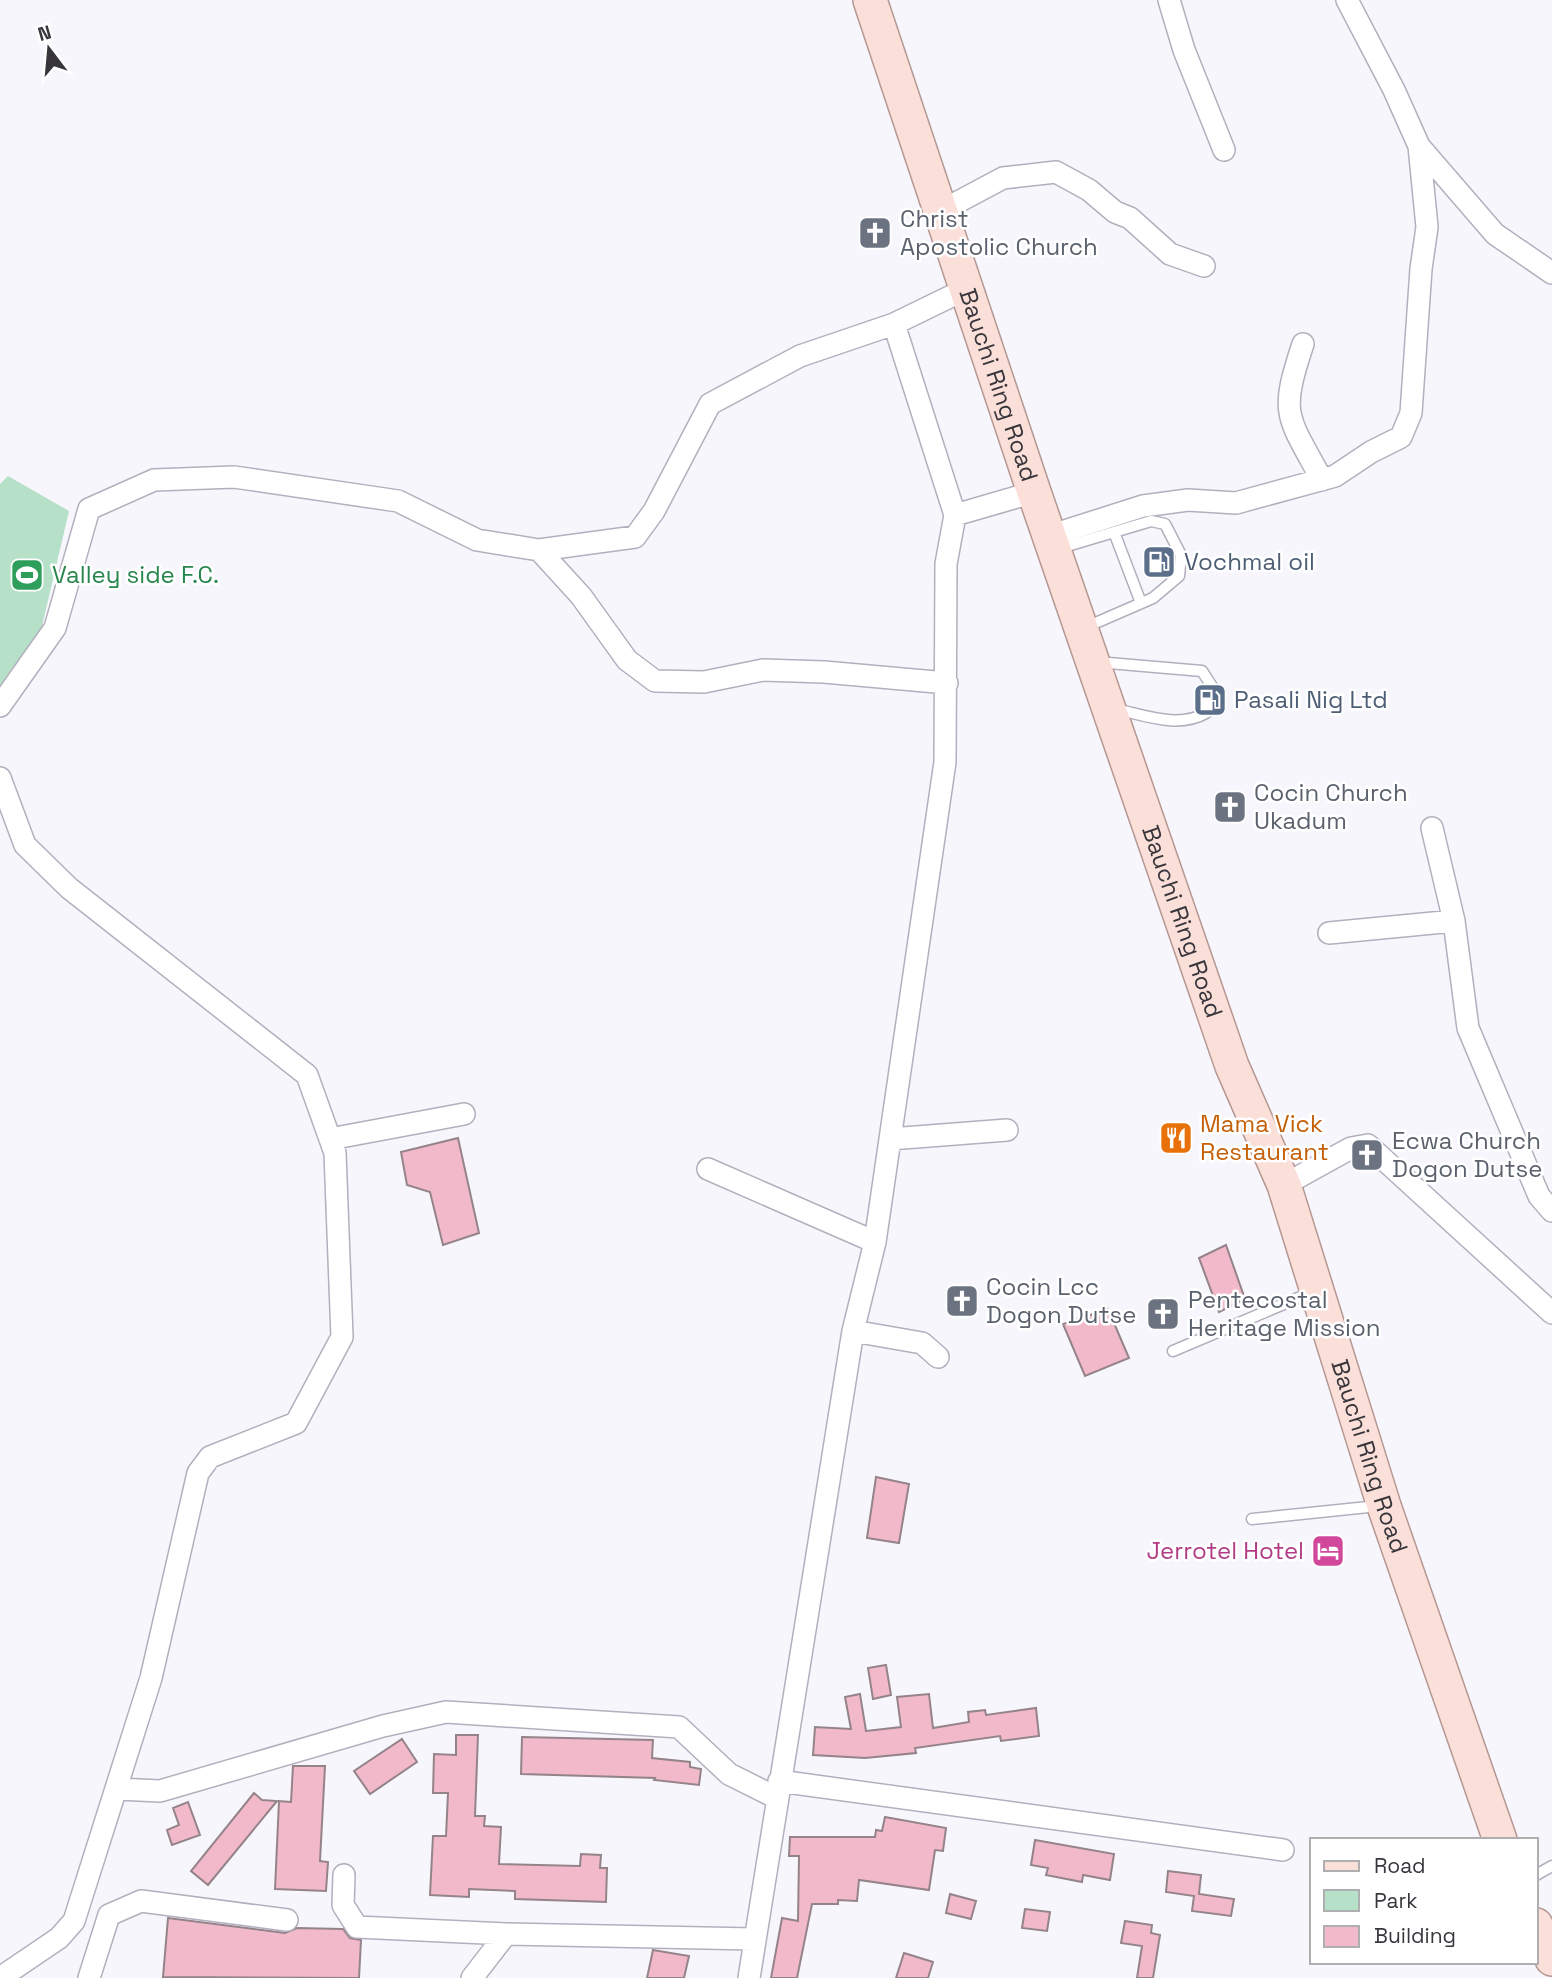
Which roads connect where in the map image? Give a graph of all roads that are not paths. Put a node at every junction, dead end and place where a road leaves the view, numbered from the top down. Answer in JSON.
{"nodes":[{"id":1,"x":870,"y":0,"type":"edge"},
{"id":2,"x":1169,"y":0,"type":"edge"},
{"id":3,"x":1347,"y":0,"type":"edge"},
{"id":4,"x":1419,"y":146,"type":"junction"},
{"id":5,"x":1224,"y":150,"type":"dead end"},
{"id":6,"x":941,"y":211,"type":"junction"},
{"id":7,"x":1204,"y":266,"type":"dead end"},
{"id":8,"x":1552,"y":273,"type":"edge"},
{"id":9,"x":968,"y":288,"type":"junction"},
{"id":10,"x":894,"y":324,"type":"junction"},
{"id":11,"x":1303,"y":344,"type":"dead end"},
{"id":12,"x":1322,"y":480,"type":"junction"},
{"id":13,"x":1034,"y":492,"type":"junction"},
{"id":14,"x":955,"y":515,"type":"junction"},
{"id":15,"x":1114,"y":532,"type":"junction"},
{"id":16,"x":1051,"y":543,"type":"junction"},
{"id":17,"x":539,"y":550,"type":"junction"},
{"id":18,"x":1141,"y":603,"type":"junction"},
{"id":19,"x":1081,"y":629,"type":"junction"},
{"id":20,"x":1093,"y":662,"type":"junction"},
{"id":21,"x":947,"y":683,"type":"junction"},
{"id":22,"x":0,"y":706,"type":"edge"},
{"id":23,"x":1109,"y":707,"type":"junction"},
{"id":24,"x":0,"y":778,"type":"edge"},
{"id":25,"x":1432,"y":828,"type":"dead end"},
{"id":26,"x":1454,"y":921,"type":"junction"},
{"id":27,"x":1329,"y":933,"type":"dead end"},
{"id":28,"x":464,"y":1114,"type":"dead end"},
{"id":29,"x":1007,"y":1130,"type":"dead end"},
{"id":30,"x":330,"y":1139,"type":"junction"},
{"id":31,"x":890,"y":1139,"type":"junction"},
{"id":32,"x":708,"y":1169,"type":"dead end"},
{"id":33,"x":1284,"y":1185,"type":"junction"},
{"id":34,"x":1552,"y":1211,"type":"edge"},
{"id":35,"x":875,"y":1242,"type":"junction"},
{"id":36,"x":1317,"y":1290,"type":"junction"},
{"id":37,"x":1552,"y":1313,"type":"edge"},
{"id":38,"x":853,"y":1331,"type":"junction"},
{"id":39,"x":1173,"y":1351,"type":"dead end"},
{"id":40,"x":938,"y":1357,"type":"dead end"},
{"id":41,"x":1384,"y":1506,"type":"junction"},
{"id":42,"x":1252,"y":1519,"type":"dead end"},
{"id":43,"x":118,"y":1788,"type":"junction"},
{"id":44,"x":778,"y":1789,"type":"junction"},
{"id":45,"x":1499,"y":1838,"type":"edge"},
{"id":46,"x":1283,"y":1850,"type":"dead end"},
{"id":47,"x":344,"y":1875,"type":"dead end"},
{"id":48,"x":286,"y":1920,"type":"dead end"},
{"id":49,"x":1538,"y":1929,"type":"edge"},
{"id":50,"x":506,"y":1934,"type":"junction"},
{"id":51,"x":753,"y":1939,"type":"junction"},
{"id":52,"x":1552,"y":1959,"type":"edge"},
{"id":53,"x":0,"y":1978,"type":"edge"},
{"id":54,"x":89,"y":1978,"type":"edge"},
{"id":55,"x":472,"y":1978,"type":"edge"},
{"id":56,"x":749,"y":1978,"type":"edge"}],
"edges":[{"from":1,"to":6,"type":"main road","name":"Bauchi Ring Road"},
{"from":2,"to":5,"type":"street"},
{"from":3,"to":4,"type":"street"},
{"from":4,"to":8,"type":"street"},
{"from":4,"to":12,"type":"street"},
{"from":6,"to":7,"type":"street"},
{"from":6,"to":9,"type":"main road","name":"Bauchi Ring Road"},
{"from":9,"to":10,"type":"street"},
{"from":9,"to":13,"type":"main road","name":"Bauchi Ring Road"},
{"from":10,"to":14,"type":"street"},
{"from":10,"to":17,"type":"street"},
{"from":11,"to":12,"type":"street"},
{"from":12,"to":16,"type":"street"},
{"from":13,"to":14,"type":"street"},
{"from":13,"to":16,"type":"main road","name":"Bauchi Ring Road"},
{"from":14,"to":21,"type":"street"},
{"from":15,"to":16,"type":"lane"},
{"from":15,"to":18,"type":"lane"},
{"from":15,"to":18,"type":"lane"},
{"from":16,"to":19,"type":"main road","name":"Bauchi Ring Road"},
{"from":17,"to":21,"type":"street"},
{"from":17,"to":22,"type":"street"},
{"from":18,"to":19,"type":"lane"},
{"from":19,"to":20,"type":"main road","name":"Bauchi Ring Road"},
{"from":20,"to":23,"type":"main road","name":"Bauchi Ring Road"},
{"from":20,"to":23,"type":"lane"},
{"from":21,"to":31,"type":"street"},
{"from":23,"to":33,"type":"main road","name":"Bauchi Ring Road"},
{"from":24,"to":30,"type":"street"},
{"from":25,"to":26,"type":"street"},
{"from":26,"to":27,"type":"street"},
{"from":26,"to":34,"type":"street"},
{"from":28,"to":30,"type":"street"},
{"from":29,"to":31,"type":"street"},
{"from":30,"to":43,"type":"street"},
{"from":31,"to":35,"type":"street"},
{"from":32,"to":35,"type":"street"},
{"from":33,"to":36,"type":"main road","name":"Bauchi Ring Road"},
{"from":33,"to":37,"type":"street"},
{"from":35,"to":38,"type":"street"},
{"from":36,"to":39,"type":"lane"},
{"from":36,"to":41,"type":"main road","name":"Bauchi Ring Road"},
{"from":38,"to":40,"type":"street"},
{"from":38,"to":44,"type":"street"},
{"from":41,"to":42,"type":"lane"},
{"from":41,"to":45,"type":"main road","name":"Bauchi Ring Road"},
{"from":43,"to":44,"type":"street"},
{"from":43,"to":53,"type":"street"},
{"from":44,"to":46,"type":"street"},
{"from":44,"to":51,"type":"street"},
{"from":47,"to":50,"type":"street"},
{"from":48,"to":54,"type":"street"},
{"from":49,"to":52,"type":"main road"},
{"from":50,"to":51,"type":"street"},
{"from":50,"to":55,"type":"street"},
{"from":51,"to":56,"type":"street"}]}
